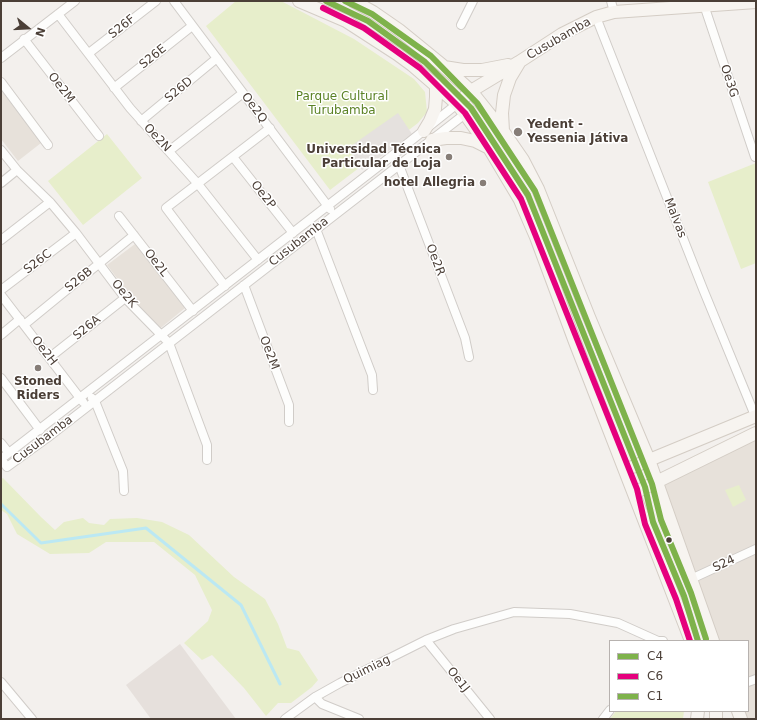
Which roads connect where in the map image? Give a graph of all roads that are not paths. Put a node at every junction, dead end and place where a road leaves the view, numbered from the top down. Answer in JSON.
{"nodes":[{"id":1,"x":75,"y":1,"type":"edge"},
{"id":2,"x":156,"y":1,"type":"edge"},
{"id":3,"x":174,"y":1,"type":"edge"},
{"id":4,"x":299,"y":1,"type":"edge"},
{"id":5,"x":354,"y":1,"type":"edge"},
{"id":6,"x":472,"y":1,"type":"edge"},
{"id":7,"x":756,"y":2,"type":"edge"},
{"id":8,"x":704,"y":3,"type":"edge"},
{"id":9,"x":366,"y":4,"type":"edge"},
{"id":10,"x":612,"y":7,"type":"edge"},
{"id":11,"x":58,"y":14,"type":"junction"},
{"id":12,"x":596,"y":17,"type":"junction"},
{"id":13,"x":461,"y":25,"type":"dead end"},
{"id":14,"x":192,"y":26,"type":"junction"},
{"id":15,"x":24,"y":39,"type":"junction"},
{"id":16,"x":2,"y":53,"type":"edge"},
{"id":17,"x":89,"y":53,"type":"junction"},
{"id":18,"x":217,"y":58,"type":"junction"},
{"id":19,"x":519,"y":62,"type":"junction"},
{"id":20,"x":444,"y":68,"type":"junction"},
{"id":21,"x":487,"y":81,"type":"junction"},
{"id":22,"x":1,"y":82,"type":"edge"},
{"id":23,"x":436,"y":85,"type":"junction"},
{"id":24,"x":114,"y":88,"type":"junction"},
{"id":25,"x":471,"y":91,"type":"junction"},
{"id":26,"x":243,"y":93,"type":"junction"},
{"id":27,"x":479,"y":101,"type":"junction"},
{"id":28,"x":456,"y":104,"type":"junction"},
{"id":29,"x":465,"y":114,"type":"junction"},
{"id":30,"x":141,"y":121,"type":"junction"},
{"id":31,"x":270,"y":128,"type":"junction"},
{"id":32,"x":424,"y":131,"type":"junction"},
{"id":33,"x":503,"y":131,"type":"junction"},
{"id":34,"x":98,"y":136,"type":"dead end"},
{"id":35,"x":432,"y":140,"type":"junction"},
{"id":36,"x":48,"y":145,"type":"dead end"},
{"id":37,"x":489,"y":148,"type":"junction"},
{"id":38,"x":1,"y":150,"type":"edge"},
{"id":39,"x":169,"y":151,"type":"junction"},
{"id":40,"x":233,"y":157,"type":"junction"},
{"id":41,"x":754,"y":157,"type":"dead end"},
{"id":42,"x":399,"y":165,"type":"junction"},
{"id":43,"x":17,"y":170,"type":"junction"},
{"id":44,"x":1,"y":183,"type":"edge"},
{"id":45,"x":198,"y":184,"type":"junction"},
{"id":46,"x":50,"y":202,"type":"junction"},
{"id":47,"x":328,"y":206,"type":"junction"},
{"id":48,"x":334,"y":214,"type":"junction"},
{"id":49,"x":119,"y":216,"type":"dead end"},
{"id":50,"x":316,"y":229,"type":"junction"},
{"id":51,"x":76,"y":233,"type":"junction"},
{"id":52,"x":292,"y":234,"type":"junction"},
{"id":53,"x":134,"y":235,"type":"junction"},
{"id":54,"x":1,"y":240,"type":"edge"},
{"id":55,"x":258,"y":260,"type":"junction"},
{"id":56,"x":99,"y":264,"type":"junction"},
{"id":57,"x":244,"y":285,"type":"junction"},
{"id":58,"x":225,"y":286,"type":"junction"},
{"id":59,"x":1,"y":290,"type":"edge"},
{"id":60,"x":1,"y":295,"type":"edge"},
{"id":61,"x":125,"y":298,"type":"junction"},
{"id":62,"x":193,"y":311,"type":"junction"},
{"id":63,"x":22,"y":322,"type":"junction"},
{"id":64,"x":1,"y":334,"type":"edge"},
{"id":65,"x":161,"y":336,"type":"junction"},
{"id":66,"x":169,"y":343,"type":"junction"},
{"id":67,"x":469,"y":357,"type":"dead end"},
{"id":68,"x":49,"y":358,"type":"junction"},
{"id":69,"x":1,"y":378,"type":"edge"},
{"id":70,"x":373,"y":390,"type":"dead end"},
{"id":71,"x":88,"y":392,"type":"junction"},
{"id":72,"x":80,"y":398,"type":"junction"},
{"id":73,"x":95,"y":401,"type":"junction"},
{"id":74,"x":87,"y":407,"type":"junction"},
{"id":75,"x":755,"y":417,"type":"edge"},
{"id":76,"x":289,"y":422,"type":"dead end"},
{"id":77,"x":40,"y":430,"type":"junction"},
{"id":78,"x":756,"y":433,"type":"edge"},
{"id":79,"x":1,"y":443,"type":"edge"},
{"id":80,"x":9,"y":453,"type":"junction"},
{"id":81,"x":207,"y":460,"type":"dead end"},
{"id":82,"x":649,"y":460,"type":"junction"},
{"id":83,"x":625,"y":470,"type":"junction"},
{"id":84,"x":657,"y":482,"type":"junction"},
{"id":85,"x":124,"y":491,"type":"dead end"},
{"id":86,"x":634,"y":493,"type":"junction"},
{"id":87,"x":756,"y":549,"type":"edge"},
{"id":88,"x":691,"y":579,"type":"junction"},
{"id":89,"x":426,"y":640,"type":"junction"},
{"id":90,"x":656,"y":640,"type":"edge"},
{"id":91,"x":691,"y":640,"type":"edge"},
{"id":92,"x":713,"y":640,"type":"edge"},
{"id":93,"x":1,"y":682,"type":"edge"},
{"id":94,"x":315,"y":697,"type":"junction"},
{"id":95,"x":32,"y":719,"type":"edge"},
{"id":96,"x":285,"y":719,"type":"edge"},
{"id":97,"x":358,"y":719,"type":"edge"},
{"id":98,"x":490,"y":719,"type":"edge"}],
"edges":[{"from":1,"to":11,"type":"street"},
{"from":2,"to":17,"type":"street","name":"S26F"},
{"from":3,"to":14,"type":"street","name":"Oe2Q"},
{"from":4,"to":23,"type":"main road"},
{"from":5,"to":9,"type":"main road"},
{"from":6,"to":13,"type":"street"},
{"from":7,"to":8,"type":"main road","name":"Cusubamba"},
{"from":8,"to":10,"type":"main road","name":"Cusubamba"},
{"from":8,"to":41,"type":"street","name":"Oe3G"},
{"from":9,"to":20,"type":"main road"},
{"from":10,"to":12,"type":"main road","name":"Cusubamba"},
{"from":11,"to":15,"type":"street"},
{"from":11,"to":17,"type":"street","name":"Oe2N"},
{"from":12,"to":19,"type":"main road","name":"Cusubamba"},
{"from":12,"to":75,"type":"street","name":"Malvas"},
{"from":14,"to":18,"type":"street","name":"Oe2Q"},
{"from":14,"to":24,"type":"street","name":"S26E"},
{"from":15,"to":16,"type":"street"},
{"from":15,"to":34,"type":"street","name":"Oe2M"},
{"from":17,"to":24,"type":"street","name":"Oe2N"},
{"from":18,"to":26,"type":"street","name":"Oe2Q"},
{"from":18,"to":30,"type":"street","name":"S26D"},
{"from":19,"to":20,"type":"main road"},
{"from":19,"to":21,"type":"main road","name":"Cusubamba"},
{"from":19,"to":33,"type":"main road"},
{"from":20,"to":25,"type":"main road"},
{"from":21,"to":25,"type":"main road","name":"Cusubamba"},
{"from":21,"to":27,"type":"main road","name":"Cusubamba"},
{"from":22,"to":36,"type":"street"},
{"from":23,"to":28,"type":"main road"},
{"from":23,"to":32,"type":"main road"},
{"from":24,"to":30,"type":"street","name":"Oe2N"},
{"from":25,"to":27,"type":"main road"},
{"from":25,"to":28,"type":"main road","name":"Cusubamba"},
{"from":26,"to":31,"type":"street","name":"Oe2Q"},
{"from":26,"to":39,"type":"street"},
{"from":27,"to":29,"type":"main road","name":"Cusubamba"},
{"from":27,"to":33,"type":"main road"},
{"from":28,"to":29,"type":"main road"},
{"from":28,"to":32,"type":"street","name":"Cusubamba"},
{"from":29,"to":35,"type":"street","name":"Cusubamba"},
{"from":29,"to":37,"type":"main road"},
{"from":30,"to":39,"type":"street","name":"Oe2N"},
{"from":31,"to":40,"type":"street"},
{"from":31,"to":47,"type":"street","name":"Oe2Q"},
{"from":32,"to":47,"type":"street","name":"Cusubamba"},
{"from":33,"to":82,"type":"main road"},
{"from":35,"to":37,"type":"main road"},
{"from":35,"to":42,"type":"street","name":"Cusubamba"},
{"from":37,"to":83,"type":"main road"},
{"from":38,"to":43,"type":"street","name":"Oe2K"},
{"from":39,"to":45,"type":"street","name":"Oe2N"},
{"from":40,"to":45,"type":"street"},
{"from":40,"to":52,"type":"street","name":"Oe2P"},
{"from":42,"to":48,"type":"street","name":"Cusubamba"},
{"from":42,"to":67,"type":"street","name":"Oe2R"},
{"from":43,"to":44,"type":"street"},
{"from":43,"to":46,"type":"street","name":"Oe2K"},
{"from":45,"to":55,"type":"street","name":"Oe2N"},
{"from":45,"to":58,"type":"street"},
{"from":46,"to":51,"type":"street","name":"Oe2K"},
{"from":46,"to":54,"type":"street"},
{"from":47,"to":48,"type":"street","name":"Oe2Q"},
{"from":47,"to":52,"type":"street","name":"Cusubamba"},
{"from":48,"to":50,"type":"street","name":"Cusubamba"},
{"from":49,"to":53,"type":"street","name":"Oe2L"},
{"from":50,"to":57,"type":"street","name":"Cusubamba"},
{"from":50,"to":70,"type":"street"},
{"from":51,"to":56,"type":"street","name":"Oe2K"},
{"from":51,"to":59,"type":"street","name":"S26C"},
{"from":52,"to":55,"type":"street","name":"Cusubamba"},
{"from":53,"to":56,"type":"street","name":"S26B"},
{"from":53,"to":62,"type":"street","name":"Oe2L"},
{"from":55,"to":58,"type":"street","name":"Cusubamba"},
{"from":56,"to":61,"type":"street","name":"Oe2K"},
{"from":56,"to":63,"type":"street","name":"S26B"},
{"from":57,"to":66,"type":"street","name":"Cusubamba"},
{"from":57,"to":76,"type":"street","name":"Oe2M"},
{"from":58,"to":62,"type":"street","name":"Cusubamba"},
{"from":60,"to":63,"type":"street","name":"Oe2H"},
{"from":61,"to":65,"type":"street","name":"Oe2K"},
{"from":61,"to":68,"type":"street","name":"S26A"},
{"from":62,"to":65,"type":"street","name":"Cusubamba"},
{"from":63,"to":64,"type":"street","name":"S26B"},
{"from":63,"to":68,"type":"street","name":"Oe2H"},
{"from":65,"to":66,"type":"street","name":"Oe2K"},
{"from":65,"to":71,"type":"street","name":"Cusubamba"},
{"from":66,"to":73,"type":"street","name":"Cusubamba"},
{"from":66,"to":81,"type":"street","name":"Oe2K"},
{"from":68,"to":72,"type":"street","name":"Oe2H"},
{"from":69,"to":77,"type":"street"},
{"from":71,"to":72,"type":"street","name":"Cusubamba"},
{"from":71,"to":73,"type":"street"},
{"from":72,"to":74,"type":"street","name":"Oe2H"},
{"from":72,"to":77,"type":"street","name":"Cusubamba"},
{"from":73,"to":74,"type":"street","name":"Cusubamba"},
{"from":73,"to":85,"type":"street"},
{"from":74,"to":80,"type":"street","name":"Cusubamba"},
{"from":75,"to":82,"type":"main road"},
{"from":77,"to":80,"type":"street","name":"Cusubamba"},
{"from":78,"to":84,"type":"main road"},
{"from":79,"to":80,"type":"street"},
{"from":82,"to":83,"type":"main road"},
{"from":82,"to":84,"type":"main road"},
{"from":83,"to":86,"type":"main road"},
{"from":84,"to":86,"type":"main road"},
{"from":84,"to":88,"type":"main road"},
{"from":86,"to":91,"type":"main road"},
{"from":87,"to":88,"type":"street","name":"S24"},
{"from":88,"to":92,"type":"main road"},
{"from":89,"to":90,"type":"street","name":"Quimiag"},
{"from":89,"to":94,"type":"street","name":"Quimiag"},
{"from":89,"to":98,"type":"street","name":"Oe1J"},
{"from":93,"to":95,"type":"street"},
{"from":94,"to":96,"type":"street","name":"Quimiag"},
{"from":94,"to":97,"type":"street"}]}
